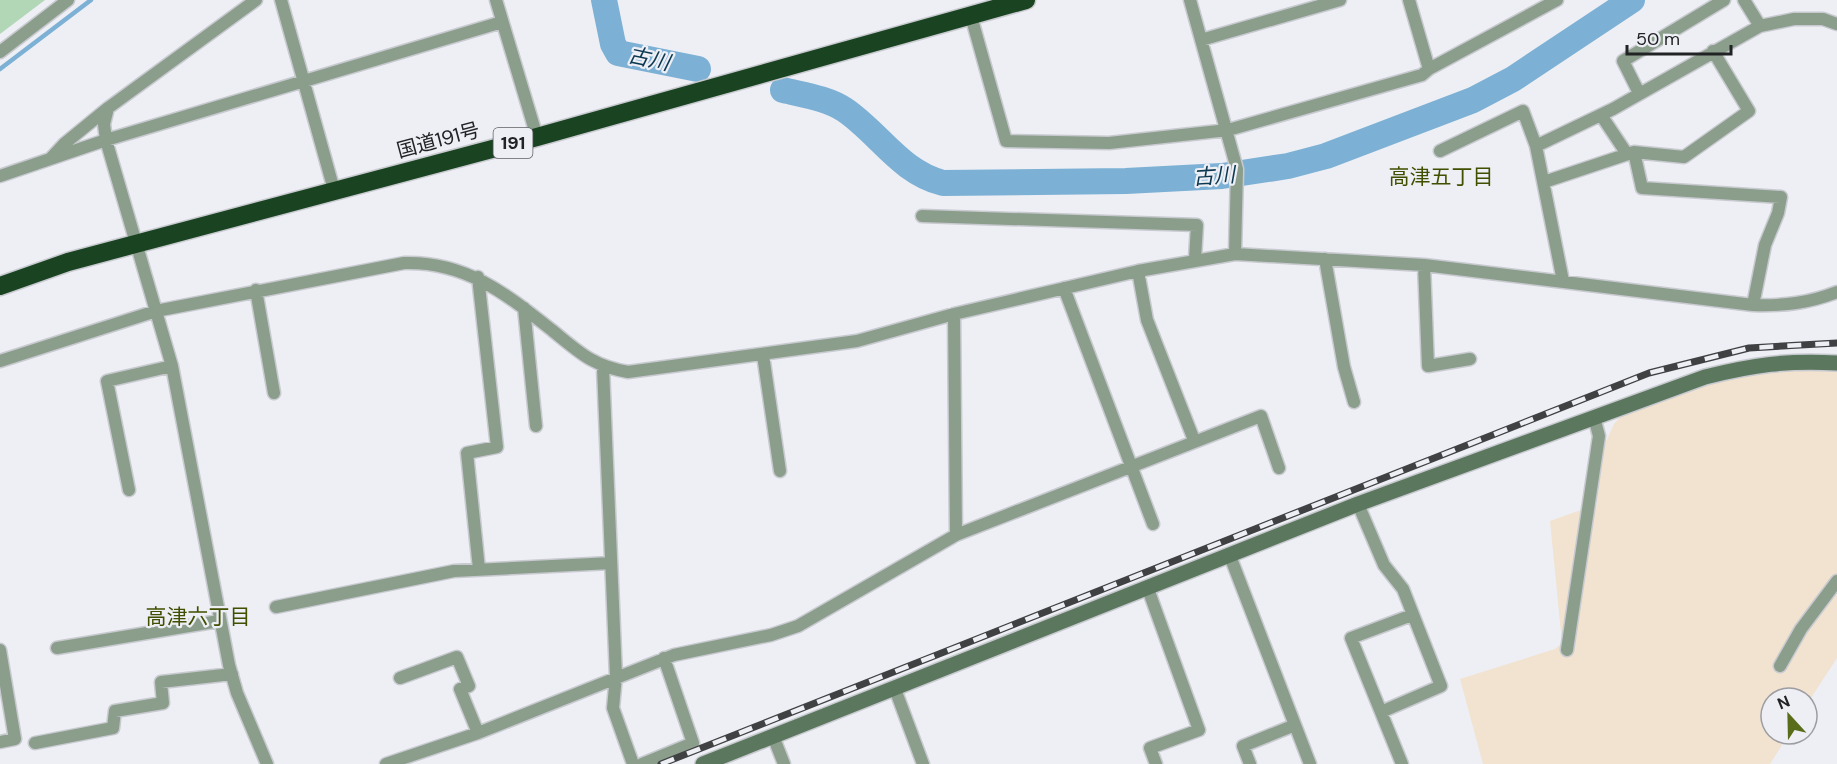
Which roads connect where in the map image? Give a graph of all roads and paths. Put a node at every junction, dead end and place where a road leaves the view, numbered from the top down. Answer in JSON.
{"nodes":[{"id":1,"x":68,"y":0,"type":"edge"},
{"id":2,"x":256,"y":0,"type":"edge"},
{"id":3,"x":281,"y":0,"type":"edge"},
{"id":4,"x":496,"y":0,"type":"edge"},
{"id":5,"x":1026,"y":0,"type":"edge"},
{"id":6,"x":1190,"y":0,"type":"edge"},
{"id":7,"x":1340,"y":0,"type":"edge"},
{"id":8,"x":1409,"y":0,"type":"edge"},
{"id":9,"x":1557,"y":0,"type":"edge"},
{"id":10,"x":1724,"y":0,"type":"edge"},
{"id":11,"x":1744,"y":0,"type":"edge"},
{"id":12,"x":971,"y":16,"type":"junction"},
{"id":13,"x":502,"y":22,"type":"junction"},
{"id":14,"x":1837,"y":24,"type":"edge"},
{"id":15,"x":1760,"y":26,"type":"junction"},
{"id":16,"x":1201,"y":40,"type":"junction"},
{"id":17,"x":1713,"y":51,"type":"junction"},
{"id":18,"x":0,"y":52,"type":"edge"},
{"id":19,"x":1429,"y":69,"type":"junction"},
{"id":20,"x":303,"y":82,"type":"junction"},
{"id":21,"x":1639,"y":93,"type":"junction"},
{"id":22,"x":108,"y":108,"type":"junction"},
{"id":23,"x":1601,"y":115,"type":"junction"},
{"id":24,"x":1228,"y":130,"type":"junction"},
{"id":25,"x":537,"y":137,"type":"junction"},
{"id":26,"x":106,"y":140,"type":"junction"},
{"id":27,"x":1536,"y":146,"type":"junction"},
{"id":28,"x":1440,"y":151,"type":"dead end"},
{"id":29,"x":1631,"y":153,"type":"junction"},
{"id":30,"x":50,"y":159,"type":"junction"},
{"id":31,"x":0,"y":176,"type":"edge"},
{"id":32,"x":1544,"y":182,"type":"junction"},
{"id":33,"x":334,"y":190,"type":"junction"},
{"id":34,"x":922,"y":216,"type":"dead end"},
{"id":35,"x":136,"y":243,"type":"junction"},
{"id":36,"x":1235,"y":254,"type":"junction"},
{"id":37,"x":1195,"y":259,"type":"junction"},
{"id":38,"x":1325,"y":259,"type":"junction"},
{"id":39,"x":1424,"y":265,"type":"junction"},
{"id":40,"x":1138,"y":271,"type":"junction"},
{"id":41,"x":478,"y":278,"type":"junction"},
{"id":42,"x":1563,"y":281,"type":"junction"},
{"id":43,"x":0,"y":286,"type":"edge"},
{"id":44,"x":1064,"y":288,"type":"junction"},
{"id":45,"x":256,"y":290,"type":"junction"},
{"id":46,"x":1837,"y":292,"type":"edge"},
{"id":47,"x":1753,"y":305,"type":"junction"},
{"id":48,"x":524,"y":308,"type":"junction"},
{"id":49,"x":156,"y":311,"type":"junction"},
{"id":50,"x":954,"y":314,"type":"junction"},
{"id":51,"x":763,"y":355,"type":"junction"},
{"id":52,"x":1470,"y":359,"type":"dead end"},
{"id":53,"x":0,"y":361,"type":"edge"},
{"id":54,"x":1837,"y":363,"type":"edge"},
{"id":55,"x":172,"y":366,"type":"junction"},
{"id":56,"x":603,"y":368,"type":"junction"},
{"id":57,"x":273,"y":393,"type":"dead end"},
{"id":58,"x":1354,"y":402,"type":"dead end"},
{"id":59,"x":1594,"y":417,"type":"junction"},
{"id":60,"x":536,"y":426,"type":"dead end"},
{"id":61,"x":1194,"y":440,"type":"junction"},
{"id":62,"x":1131,"y":467,"type":"junction"},
{"id":63,"x":1279,"y":468,"type":"dead end"},
{"id":64,"x":780,"y":471,"type":"dead end"},
{"id":65,"x":129,"y":490,"type":"dead end"},
{"id":66,"x":1358,"y":504,"type":"junction"},
{"id":67,"x":1153,"y":524,"type":"dead end"},
{"id":68,"x":956,"y":535,"type":"junction"},
{"id":69,"x":1230,"y":555,"type":"junction"},
{"id":70,"x":611,"y":563,"type":"junction"},
{"id":71,"x":479,"y":570,"type":"junction"},
{"id":72,"x":1837,"y":581,"type":"edge"},
{"id":73,"x":1148,"y":589,"type":"junction"},
{"id":74,"x":276,"y":607,"type":"dead end"},
{"id":75,"x":1412,"y":615,"type":"junction"},
{"id":76,"x":219,"y":621,"type":"junction"},
{"id":77,"x":57,"y":648,"type":"dead end"},
{"id":78,"x":0,"y":650,"type":"edge"},
{"id":79,"x":1567,"y":650,"type":"dead end"},
{"id":80,"x":664,"y":658,"type":"junction"},
{"id":81,"x":1780,"y":666,"type":"dead end"},
{"id":82,"x":1,"y":667,"type":"edge"},
{"id":83,"x":232,"y":674,"type":"junction"},
{"id":84,"x":616,"y":676,"type":"junction"},
{"id":85,"x":400,"y":678,"type":"dead end"},
{"id":86,"x":895,"y":689,"type":"junction"},
{"id":87,"x":1381,"y":712,"type":"junction"},
{"id":88,"x":1295,"y":725,"type":"junction"},
{"id":89,"x":478,"y":733,"type":"junction"},
{"id":90,"x":773,"y":736,"type":"junction"},
{"id":91,"x":0,"y":742,"type":"edge"},
{"id":92,"x":35,"y":743,"type":"dead end"},
{"id":93,"x":267,"y":764,"type":"edge"},
{"id":94,"x":386,"y":764,"type":"edge"},
{"id":95,"x":633,"y":764,"type":"edge"},
{"id":96,"x":642,"y":764,"type":"edge"},
{"id":97,"x":703,"y":764,"type":"edge"},
{"id":98,"x":784,"y":764,"type":"edge"},
{"id":99,"x":923,"y":764,"type":"edge"},
{"id":100,"x":1156,"y":764,"type":"edge"},
{"id":101,"x":1250,"y":764,"type":"edge"},
{"id":102,"x":1310,"y":764,"type":"edge"},
{"id":103,"x":1402,"y":764,"type":"edge"}],
"edges":[{"from":1,"to":18,"type":"street"},
{"from":2,"to":22,"type":"street"},
{"from":3,"to":20,"type":"street"},
{"from":4,"to":13,"type":"street"},
{"from":5,"to":12,"type":"highway","name":"国道191号","number":"191"},
{"from":6,"to":16,"type":"street"},
{"from":7,"to":16,"type":"street"},
{"from":8,"to":19,"type":"street"},
{"from":9,"to":19,"type":"street"},
{"from":10,"to":21,"type":"street"},
{"from":11,"to":15,"type":"street"},
{"from":12,"to":24,"type":"street"},
{"from":12,"to":25,"type":"highway","name":"国道191号","number":"191"},
{"from":13,"to":20,"type":"street"},
{"from":13,"to":25,"type":"street"},
{"from":14,"to":15,"type":"street"},
{"from":15,"to":17,"type":"street"},
{"from":16,"to":24,"type":"street"},
{"from":17,"to":21,"type":"street"},
{"from":17,"to":29,"type":"street"},
{"from":19,"to":24,"type":"street"},
{"from":20,"to":26,"type":"street"},
{"from":20,"to":33,"type":"street"},
{"from":21,"to":23,"type":"street"},
{"from":22,"to":26,"type":"street"},
{"from":22,"to":30,"type":"street"},
{"from":23,"to":27,"type":"street"},
{"from":23,"to":29,"type":"street"},
{"from":24,"to":36,"type":"street"},
{"from":25,"to":33,"type":"highway","name":"国道191号","number":"191"},
{"from":26,"to":30,"type":"street"},
{"from":26,"to":35,"type":"street"},
{"from":27,"to":28,"type":"street"},
{"from":27,"to":32,"type":"street"},
{"from":29,"to":32,"type":"street"},
{"from":29,"to":47,"type":"street"},
{"from":30,"to":31,"type":"street"},
{"from":32,"to":42,"type":"street"},
{"from":33,"to":35,"type":"highway","name":"国道191号","number":"191"},
{"from":34,"to":37,"type":"street"},
{"from":35,"to":43,"type":"highway","name":"国道191号","number":"191"},
{"from":35,"to":49,"type":"street"},
{"from":36,"to":37,"type":"street"},
{"from":36,"to":38,"type":"street"},
{"from":37,"to":40,"type":"street"},
{"from":38,"to":39,"type":"street"},
{"from":38,"to":58,"type":"street"},
{"from":39,"to":42,"type":"street"},
{"from":39,"to":52,"type":"street"},
{"from":40,"to":44,"type":"street"},
{"from":40,"to":61,"type":"street"},
{"from":41,"to":45,"type":"street"},
{"from":41,"to":48,"type":"street"},
{"from":41,"to":71,"type":"street"},
{"from":42,"to":47,"type":"street"},
{"from":44,"to":50,"type":"street"},
{"from":44,"to":62,"type":"street"},
{"from":45,"to":49,"type":"street"},
{"from":45,"to":57,"type":"street"},
{"from":46,"to":47,"type":"street"},
{"from":48,"to":56,"type":"street"},
{"from":48,"to":60,"type":"street"},
{"from":49,"to":53,"type":"street"},
{"from":49,"to":55,"type":"street"},
{"from":50,"to":51,"type":"street"},
{"from":50,"to":68,"type":"street"},
{"from":51,"to":56,"type":"street"},
{"from":51,"to":64,"type":"street"},
{"from":54,"to":59,"type":"street"},
{"from":55,"to":65,"type":"street"},
{"from":55,"to":76,"type":"street"},
{"from":56,"to":70,"type":"street"},
{"from":59,"to":66,"type":"street"},
{"from":59,"to":79,"type":"street"},
{"from":61,"to":62,"type":"street"},
{"from":61,"to":63,"type":"street"},
{"from":62,"to":67,"type":"street"},
{"from":62,"to":68,"type":"street"},
{"from":66,"to":69,"type":"street"},
{"from":66,"to":75,"type":"street"},
{"from":68,"to":80,"type":"street"},
{"from":69,"to":73,"type":"street"},
{"from":69,"to":88,"type":"street"},
{"from":70,"to":71,"type":"street"},
{"from":70,"to":84,"type":"street"},
{"from":71,"to":74,"type":"street"},
{"from":72,"to":81,"type":"street"},
{"from":73,"to":86,"type":"street"},
{"from":73,"to":100,"type":"street"},
{"from":75,"to":87,"type":"street"},
{"from":75,"to":87,"type":"street"},
{"from":76,"to":77,"type":"street"},
{"from":76,"to":83,"type":"street"},
{"from":78,"to":82,"type":"street"},
{"from":80,"to":84,"type":"street"},
{"from":80,"to":96,"type":"street"},
{"from":82,"to":91,"type":"street"},
{"from":83,"to":92,"type":"street"},
{"from":83,"to":93,"type":"street"},
{"from":84,"to":89,"type":"street"},
{"from":84,"to":95,"type":"street"},
{"from":85,"to":89,"type":"street"},
{"from":86,"to":90,"type":"street"},
{"from":86,"to":99,"type":"street"},
{"from":87,"to":103,"type":"street"},
{"from":88,"to":101,"type":"street"},
{"from":88,"to":102,"type":"street"},
{"from":89,"to":94,"type":"street"},
{"from":90,"to":97,"type":"street"},
{"from":90,"to":98,"type":"street"}]}
